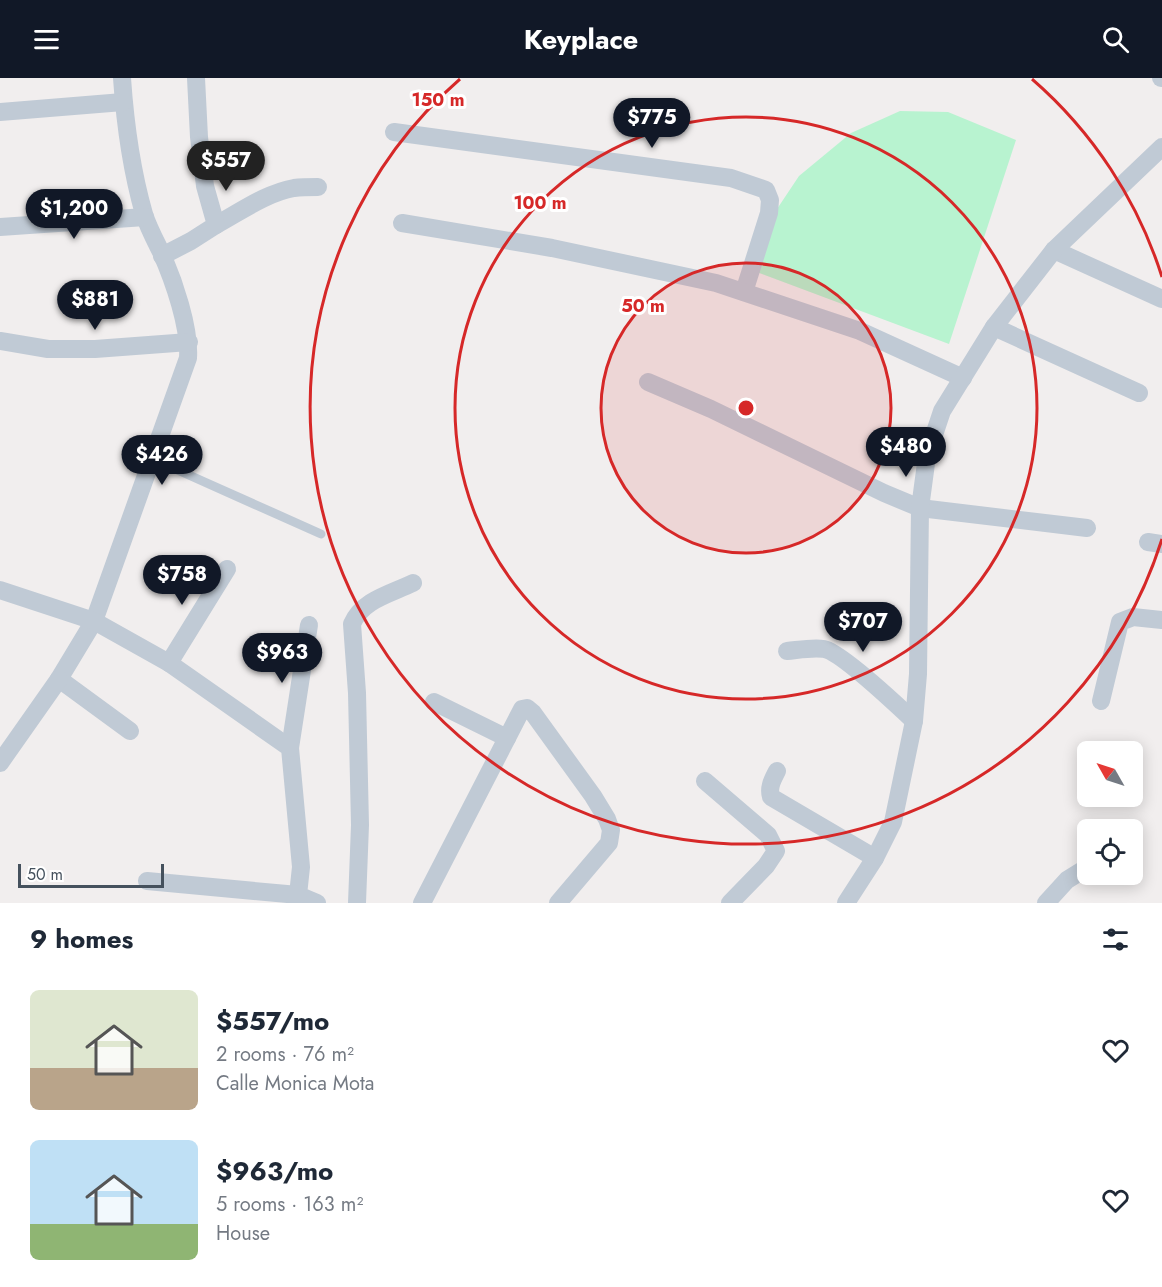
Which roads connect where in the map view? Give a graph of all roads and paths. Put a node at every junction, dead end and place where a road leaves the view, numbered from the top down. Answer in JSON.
{"nodes":[{"id":1,"x":122,"y":78,"type":"edge"},
{"id":2,"x":196,"y":78,"type":"edge"},
{"id":3,"x":123,"y":102,"type":"junction"},
{"id":4,"x":0,"y":112,"type":"edge"},
{"id":5,"x":394,"y":132,"type":"dead end"},
{"id":6,"x":1162,"y":147,"type":"edge"},
{"id":7,"x":318,"y":187,"type":"dead end"},
{"id":8,"x":145,"y":217,"type":"junction"},
{"id":9,"x":402,"y":223,"type":"dead end"},
{"id":10,"x":216,"y":225,"type":"junction"},
{"id":11,"x":0,"y":227,"type":"edge"},
{"id":12,"x":1054,"y":250,"type":"junction"},
{"id":13,"x":162,"y":256,"type":"junction"},
{"id":14,"x":744,"y":292,"type":"junction"},
{"id":15,"x":1162,"y":299,"type":"edge"},
{"id":16,"x":994,"y":327,"type":"junction"},
{"id":17,"x":0,"y":341,"type":"edge"},
{"id":18,"x":189,"y":342,"type":"junction"},
{"id":19,"x":963,"y":378,"type":"junction"},
{"id":20,"x":648,"y":382,"type":"dead end"},
{"id":21,"x":1139,"y":393,"type":"dead end"},
{"id":22,"x":153,"y":459,"type":"junction"},
{"id":23,"x":920,"y":508,"type":"junction"},
{"id":24,"x":1086,"y":528,"type":"dead end"},
{"id":25,"x":321,"y":534,"type":"dead end"},
{"id":26,"x":227,"y":568,"type":"dead end"},
{"id":27,"x":413,"y":584,"type":"dead end"},
{"id":28,"x":0,"y":590,"type":"edge"},
{"id":29,"x":1162,"y":620,"type":"edge"},
{"id":30,"x":94,"y":621,"type":"junction"},
{"id":31,"x":309,"y":625,"type":"dead end"},
{"id":32,"x":787,"y":651,"type":"dead end"},
{"id":33,"x":169,"y":663,"type":"junction"},
{"id":34,"x":59,"y":679,"type":"junction"},
{"id":35,"x":1101,"y":701,"type":"dead end"},
{"id":36,"x":434,"y":702,"type":"dead end"},
{"id":37,"x":914,"y":721,"type":"junction"},
{"id":38,"x":130,"y":731,"type":"dead end"},
{"id":39,"x":507,"y":738,"type":"junction"},
{"id":40,"x":291,"y":748,"type":"junction"},
{"id":41,"x":0,"y":763,"type":"edge"},
{"id":42,"x":777,"y":771,"type":"dead end"},
{"id":43,"x":705,"y":781,"type":"dead end"},
{"id":44,"x":875,"y":858,"type":"junction"},
{"id":45,"x":1077,"y":874,"type":"edge"},
{"id":46,"x":147,"y":881,"type":"dead end"},
{"id":47,"x":298,"y":895,"type":"junction"},
{"id":48,"x":316,"y":903,"type":"edge"},
{"id":49,"x":357,"y":903,"type":"edge"},
{"id":50,"x":422,"y":903,"type":"edge"},
{"id":51,"x":558,"y":903,"type":"edge"},
{"id":52,"x":730,"y":903,"type":"edge"},
{"id":53,"x":846,"y":903,"type":"edge"},
{"id":54,"x":1046,"y":903,"type":"edge"}],
"edges":[{"from":1,"to":3,"type":"street"},
{"from":2,"to":10,"type":"street"},
{"from":3,"to":4,"type":"street"},
{"from":3,"to":8,"type":"street"},
{"from":5,"to":14,"type":"street"},
{"from":6,"to":12,"type":"street"},
{"from":7,"to":10,"type":"street"},
{"from":8,"to":11,"type":"street"},
{"from":8,"to":13,"type":"street"},
{"from":9,"to":14,"type":"street"},
{"from":10,"to":13,"type":"street"},
{"from":12,"to":15,"type":"street"},
{"from":12,"to":16,"type":"street"},
{"from":13,"to":18,"type":"street"},
{"from":14,"to":19,"type":"street"},
{"from":16,"to":19,"type":"street"},
{"from":16,"to":21,"type":"street"},
{"from":17,"to":18,"type":"street"},
{"from":18,"to":22,"type":"street"},
{"from":19,"to":23,"type":"street"},
{"from":20,"to":23,"type":"street"},
{"from":22,"to":25,"type":"lane"},
{"from":22,"to":30,"type":"street"},
{"from":23,"to":24,"type":"street"},
{"from":23,"to":37,"type":"street"},
{"from":26,"to":33,"type":"street"},
{"from":27,"to":49,"type":"street"},
{"from":28,"to":30,"type":"street"},
{"from":29,"to":35,"type":"street"},
{"from":30,"to":33,"type":"street"},
{"from":30,"to":34,"type":"street"},
{"from":31,"to":40,"type":"street"},
{"from":32,"to":37,"type":"street"},
{"from":33,"to":40,"type":"street"},
{"from":34,"to":38,"type":"street"},
{"from":34,"to":41,"type":"street"},
{"from":36,"to":39,"type":"street"},
{"from":37,"to":44,"type":"street"},
{"from":39,"to":50,"type":"street"},
{"from":39,"to":51,"type":"street"},
{"from":40,"to":47,"type":"street"},
{"from":42,"to":44,"type":"street"},
{"from":43,"to":52,"type":"street"},
{"from":44,"to":53,"type":"street"},
{"from":45,"to":54,"type":"street"},
{"from":46,"to":47,"type":"street"},
{"from":47,"to":48,"type":"street"}]}
